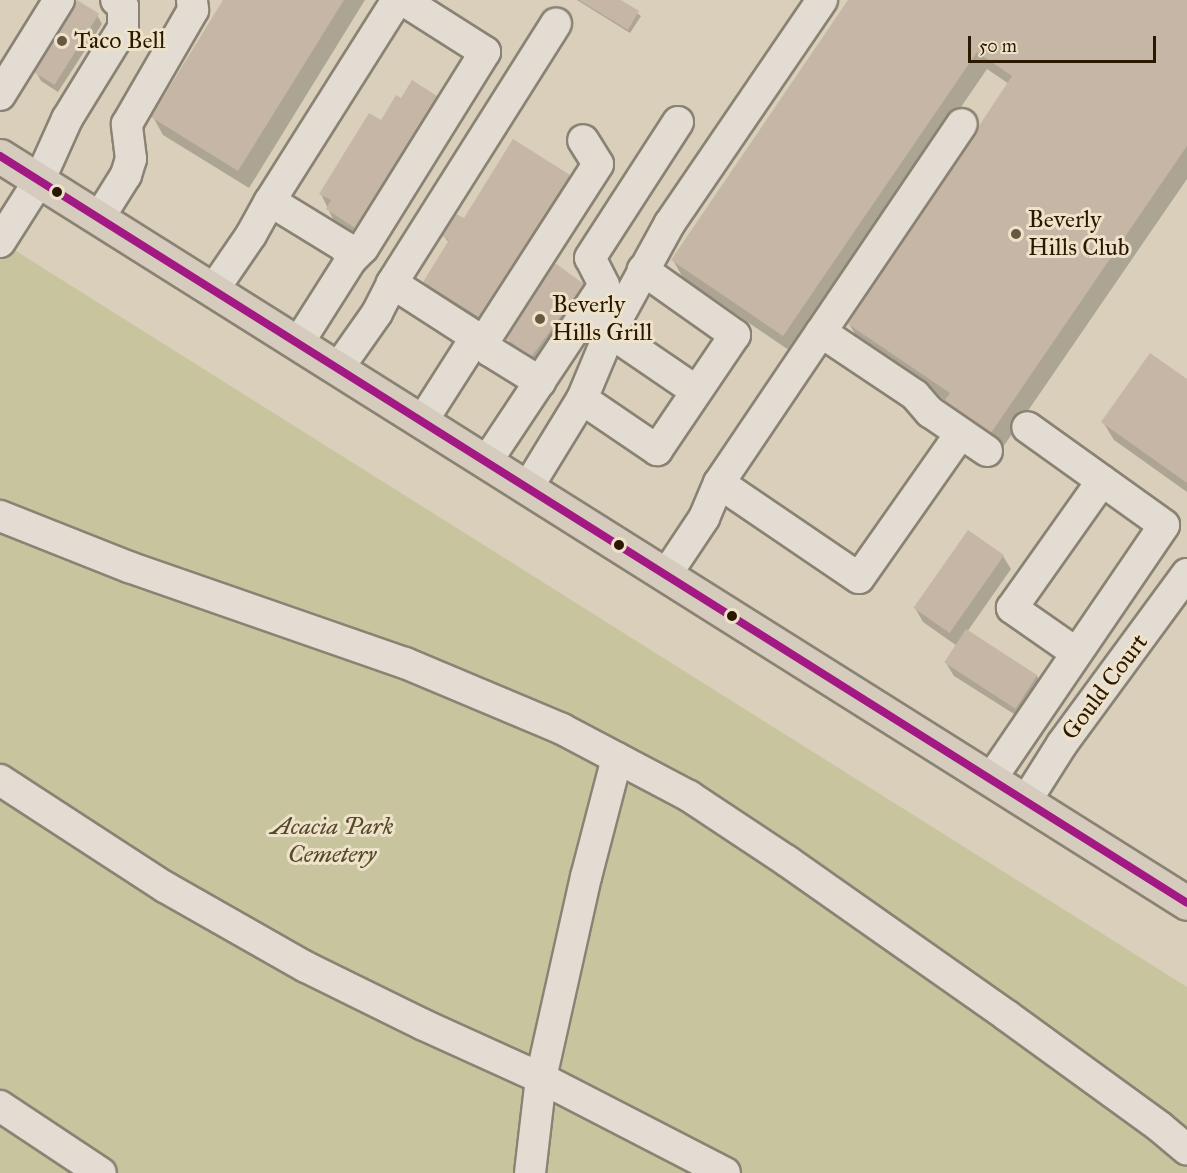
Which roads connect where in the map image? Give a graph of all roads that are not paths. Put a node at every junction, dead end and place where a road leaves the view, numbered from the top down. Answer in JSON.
{"nodes":[{"id":1,"x":59,"y":0,"type":"edge"},
{"id":2,"x":116,"y":0,"type":"edge"},
{"id":3,"x":192,"y":0,"type":"edge"},
{"id":4,"x":396,"y":0,"type":"edge"},
{"id":5,"x":403,"y":0,"type":"edge"},
{"id":6,"x":822,"y":0,"type":"edge"},
{"id":7,"x":556,"y":24,"type":"dead end"},
{"id":8,"x":0,"y":95,"type":"edge"},
{"id":9,"x":678,"y":122,"type":"dead end"},
{"id":10,"x":962,"y":124,"type":"dead end"},
{"id":11,"x":583,"y":140,"type":"dead end"},
{"id":12,"x":0,"y":156,"type":"edge"},
{"id":13,"x":40,"y":179,"type":"junction"},
{"id":14,"x":270,"y":201,"type":"junction"},
{"id":15,"x":99,"y":219,"type":"junction"},
{"id":16,"x":0,"y":242,"type":"edge"},
{"id":17,"x":351,"y":260,"type":"junction"},
{"id":18,"x":643,"y":270,"type":"junction"},
{"id":19,"x":392,"y":283,"type":"junction"},
{"id":20,"x":214,"y":289,"type":"junction"},
{"id":21,"x":585,"y":316,"type":"junction"},
{"id":22,"x":610,"y":332,"type":"junction"},
{"id":23,"x":821,"y":332,"type":"junction"},
{"id":24,"x":476,"y":337,"type":"junction"},
{"id":25,"x":299,"y":342,"type":"junction"},
{"id":26,"x":339,"y":367,"type":"junction"},
{"id":27,"x":540,"y":382,"type":"junction"},
{"id":28,"x":696,"y":391,"type":"junction"},
{"id":29,"x":582,"y":399,"type":"junction"},
{"id":30,"x":423,"y":420,"type":"junction"},
{"id":31,"x":1027,"y":427,"type":"dead end"},
{"id":32,"x":961,"y":433,"type":"junction"},
{"id":33,"x":987,"y":451,"type":"dead end"},
{"id":34,"x":488,"y":461,"type":"junction"},
{"id":35,"x":1102,"y":481,"type":"junction"},
{"id":36,"x":719,"y":483,"type":"junction"},
{"id":37,"x":528,"y":487,"type":"junction"},
{"id":38,"x":0,"y":516,"type":"edge"},
{"id":39,"x":1187,"y":574,"type":"edge"},
{"id":40,"x":666,"y":575,"type":"junction"},
{"id":41,"x":1075,"y":652,"type":"junction"},
{"id":42,"x":617,"y":759,"type":"junction"},
{"id":43,"x":991,"y":779,"type":"junction"},
{"id":44,"x":0,"y":780,"type":"edge"},
{"id":45,"x":1026,"y":801,"type":"junction"},
{"id":46,"x":1187,"y":903,"type":"edge"},
{"id":47,"x":542,"y":1078,"type":"junction"},
{"id":48,"x":0,"y":1106,"type":"edge"},
{"id":49,"x":1187,"y":1150,"type":"edge"},
{"id":50,"x":100,"y":1173,"type":"edge"},
{"id":51,"x":530,"y":1173,"type":"edge"},
{"id":52,"x":725,"y":1173,"type":"edge"}],
"edges":[{"from":1,"to":8,"type":"street"},
{"from":2,"to":13,"type":"street"},
{"from":3,"to":15,"type":"street"},
{"from":4,"to":14,"type":"street"},
{"from":5,"to":17,"type":"street"},
{"from":6,"to":18,"type":"street"},
{"from":7,"to":19,"type":"street"},
{"from":9,"to":21,"type":"street"},
{"from":10,"to":23,"type":"street"},
{"from":11,"to":24,"type":"street"},
{"from":12,"to":13,"type":"main road"},
{"from":13,"to":15,"type":"main road"},
{"from":13,"to":16,"type":"street"},
{"from":14,"to":17,"type":"street"},
{"from":14,"to":20,"type":"street"},
{"from":15,"to":20,"type":"main road"},
{"from":17,"to":25,"type":"street"},
{"from":18,"to":22,"type":"street"},
{"from":18,"to":28,"type":"street"},
{"from":19,"to":24,"type":"street"},
{"from":19,"to":26,"type":"street"},
{"from":20,"to":25,"type":"main road"},
{"from":21,"to":22,"type":"street"},
{"from":21,"to":27,"type":"street"},
{"from":22,"to":28,"type":"street"},
{"from":22,"to":29,"type":"street"},
{"from":23,"to":32,"type":"street"},
{"from":23,"to":36,"type":"street"},
{"from":24,"to":27,"type":"street"},
{"from":24,"to":30,"type":"street"},
{"from":25,"to":26,"type":"main road"},
{"from":26,"to":30,"type":"main road"},
{"from":27,"to":34,"type":"street"},
{"from":28,"to":29,"type":"street"},
{"from":29,"to":37,"type":"street"},
{"from":30,"to":34,"type":"main road"},
{"from":31,"to":35,"type":"street"},
{"from":32,"to":33,"type":"street"},
{"from":32,"to":36,"type":"street"},
{"from":34,"to":37,"type":"main road"},
{"from":35,"to":41,"type":"street"},
{"from":35,"to":41,"type":"street"},
{"from":36,"to":40,"type":"street"},
{"from":37,"to":40,"type":"main road"},
{"from":38,"to":42,"type":"street"},
{"from":39,"to":45,"type":"street","name":"Gould Court"},
{"from":40,"to":43,"type":"main road"},
{"from":41,"to":43,"type":"street"},
{"from":42,"to":47,"type":"street"},
{"from":42,"to":49,"type":"street"},
{"from":43,"to":45,"type":"main road"},
{"from":44,"to":47,"type":"street"},
{"from":45,"to":46,"type":"main road"},
{"from":47,"to":51,"type":"street"},
{"from":47,"to":52,"type":"street"},
{"from":48,"to":50,"type":"street"}]}
